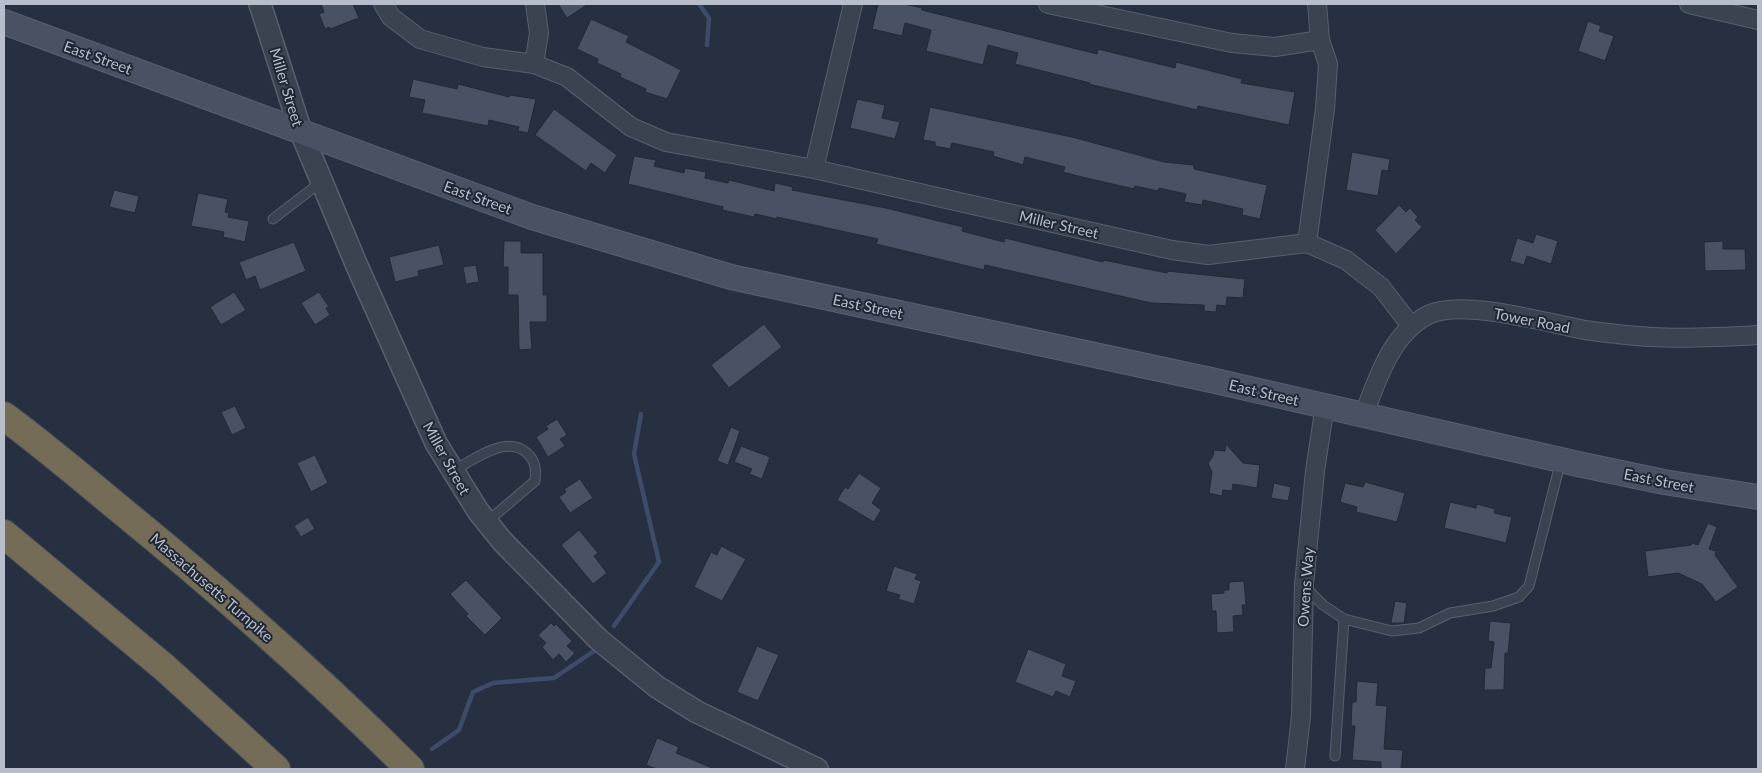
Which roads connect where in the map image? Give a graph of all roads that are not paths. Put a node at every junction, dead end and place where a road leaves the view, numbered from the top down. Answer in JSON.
{"nodes":[{"id":1,"x":260,"y":4,"type":"edge"},
{"id":2,"x":383,"y":4,"type":"edge"},
{"id":3,"x":534,"y":4,"type":"edge"},
{"id":4,"x":852,"y":4,"type":"edge"},
{"id":5,"x":1048,"y":4,"type":"edge"},
{"id":6,"x":1317,"y":4,"type":"edge"},
{"id":7,"x":1689,"y":4,"type":"edge"},
{"id":8,"x":1758,"y":20,"type":"edge"},
{"id":9,"x":4,"y":22,"type":"edge"},
{"id":10,"x":1320,"y":40,"type":"junction"},
{"id":11,"x":534,"y":64,"type":"junction"},
{"id":12,"x":301,"y":132,"type":"junction"},
{"id":13,"x":814,"y":169,"type":"junction"},
{"id":14,"x":322,"y":182,"type":"junction"},
{"id":15,"x":273,"y":219,"type":"dead end"},
{"id":16,"x":1307,"y":243,"type":"junction"},
{"id":17,"x":1411,"y":326,"type":"junction"},
{"id":18,"x":1758,"y":335,"type":"edge"},
{"id":19,"x":1325,"y":405,"type":"junction"},
{"id":20,"x":1364,"y":414,"type":"junction"},
{"id":21,"x":4,"y":416,"type":"edge"},
{"id":22,"x":1561,"y":460,"type":"junction"},
{"id":23,"x":453,"y":471,"type":"junction"},
{"id":24,"x":1758,"y":497,"type":"edge"},
{"id":25,"x":487,"y":522,"type":"junction"},
{"id":26,"x":4,"y":534,"type":"edge"},
{"id":27,"x":1304,"y":586,"type":"junction"},
{"id":28,"x":1344,"y":619,"type":"junction"},
{"id":29,"x":1335,"y":756,"type":"dead end"},
{"id":30,"x":276,"y":769,"type":"edge"},
{"id":31,"x":410,"y":769,"type":"edge"},
{"id":32,"x":817,"y":769,"type":"edge"},
{"id":33,"x":1295,"y":769,"type":"edge"}],
"edges":[{"from":1,"to":12,"type":"street","name":"Miller Street"},
{"from":2,"to":11,"type":"street","name":"Miller Street"},
{"from":3,"to":11,"type":"street"},
{"from":4,"to":13,"type":"street"},
{"from":5,"to":10,"type":"street"},
{"from":6,"to":10,"type":"street"},
{"from":7,"to":8,"type":"street"},
{"from":9,"to":12,"type":"main road","name":"East Street"},
{"from":10,"to":16,"type":"street"},
{"from":11,"to":13,"type":"street","name":"Miller Street"},
{"from":12,"to":14,"type":"street","name":"Miller Street"},
{"from":12,"to":19,"type":"main road","name":"East Street"},
{"from":13,"to":16,"type":"street","name":"Miller Street"},
{"from":14,"to":15,"type":"lane"},
{"from":14,"to":23,"type":"street","name":"Miller Street"},
{"from":16,"to":17,"type":"street"},
{"from":17,"to":18,"type":"street","name":"Tower Road"},
{"from":17,"to":20,"type":"street","name":"Tower Road"},
{"from":19,"to":20,"type":"main road","name":"East Street"},
{"from":19,"to":27,"type":"street","name":"Owens Way"},
{"from":20,"to":22,"type":"main road","name":"East Street"},
{"from":21,"to":31,"type":"highway","name":"Massachusetts Turnpike"},
{"from":22,"to":24,"type":"main road","name":"East Street"},
{"from":22,"to":28,"type":"lane"},
{"from":23,"to":25,"type":"street","name":"Miller Street"},
{"from":23,"to":25,"type":"lane"},
{"from":25,"to":32,"type":"street","name":"Miller Street"},
{"from":26,"to":30,"type":"highway"},
{"from":27,"to":28,"type":"lane"},
{"from":27,"to":33,"type":"street","name":"Owens Way"},
{"from":28,"to":29,"type":"lane"}]}
